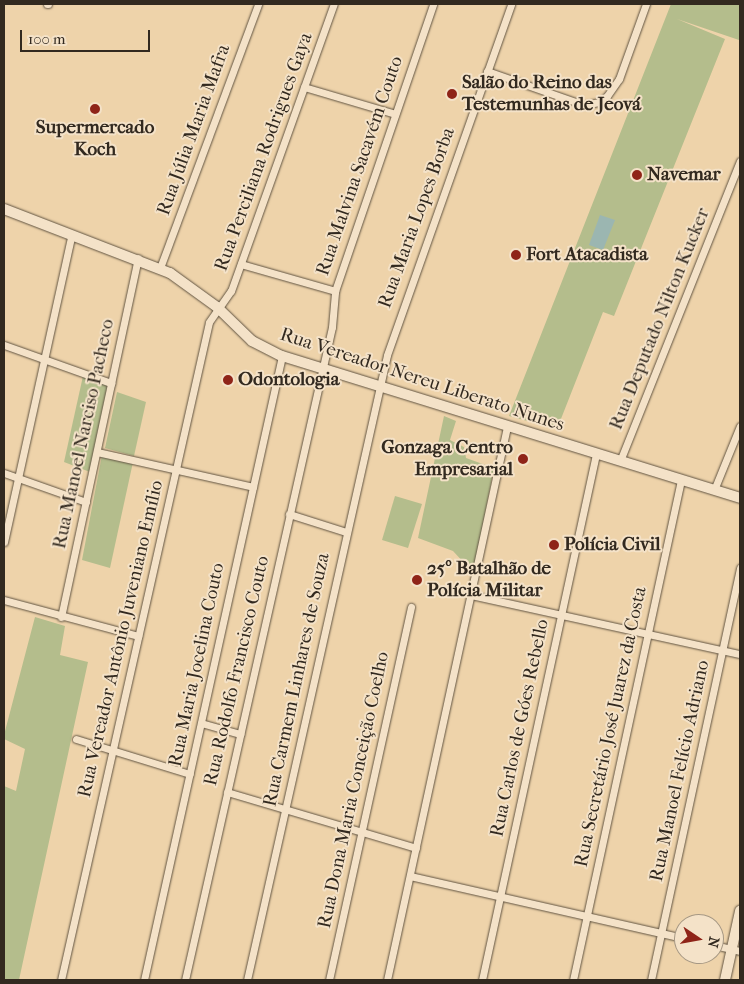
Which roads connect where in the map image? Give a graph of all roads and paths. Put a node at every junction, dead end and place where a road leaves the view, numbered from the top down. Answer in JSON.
{"nodes":[{"id":1,"x":258,"y":4,"type":"edge"},
{"id":2,"x":334,"y":4,"type":"edge"},
{"id":3,"x":433,"y":4,"type":"edge"},
{"id":4,"x":511,"y":4,"type":"edge"},
{"id":5,"x":646,"y":4,"type":"edge"},
{"id":6,"x":486,"y":71,"type":"junction"},
{"id":7,"x":304,"y":87,"type":"junction"},
{"id":8,"x":395,"y":114,"type":"junction"},
{"id":9,"x":740,"y":161,"type":"edge"},
{"id":10,"x":4,"y":209,"type":"edge"},
{"id":11,"x":72,"y":234,"type":"junction"},
{"id":12,"x":138,"y":258,"type":"junction"},
{"id":13,"x":240,"y":264,"type":"junction"},
{"id":14,"x":160,"y":268,"type":"junction"},
{"id":15,"x":335,"y":291,"type":"junction"},
{"id":16,"x":217,"y":307,"type":"junction"},
{"id":17,"x":4,"y":345,"type":"edge"},
{"id":18,"x":282,"y":356,"type":"junction"},
{"id":19,"x":44,"y":359,"type":"junction"},
{"id":20,"x":321,"y":369,"type":"junction"},
{"id":21,"x":112,"y":383,"type":"junction"},
{"id":22,"x":378,"y":388,"type":"junction"},
{"id":23,"x":740,"y":426,"type":"edge"},
{"id":24,"x":507,"y":427,"type":"junction"},
{"id":25,"x":96,"y":452,"type":"junction"},
{"id":26,"x":596,"y":454,"type":"junction"},
{"id":27,"x":620,"y":461,"type":"junction"},
{"id":28,"x":175,"y":470,"type":"junction"},
{"id":29,"x":4,"y":473,"type":"edge"},
{"id":30,"x":18,"y":478,"type":"junction"},
{"id":31,"x":681,"y":480,"type":"junction"},
{"id":32,"x":253,"y":487,"type":"junction"},
{"id":33,"x":714,"y":490,"type":"junction"},
{"id":34,"x":740,"y":498,"type":"edge"},
{"id":35,"x":86,"y":502,"type":"junction"},
{"id":36,"x":289,"y":514,"type":"junction"},
{"id":37,"x":346,"y":532,"type":"junction"},
{"id":38,"x":4,"y":542,"type":"edge"},
{"id":39,"x":740,"y":568,"type":"edge"},
{"id":40,"x":471,"y":594,"type":"junction"},
{"id":41,"x":4,"y":600,"type":"edge"},
{"id":42,"x":411,"y":607,"type":"dead end"},
{"id":43,"x":561,"y":614,"type":"junction"},
{"id":44,"x":61,"y":617,"type":"junction"},
{"id":45,"x":648,"y":634,"type":"junction"},
{"id":46,"x":138,"y":636,"type":"junction"},
{"id":47,"x":722,"y":650,"type":"junction"},
{"id":48,"x":740,"y":654,"type":"edge"},
{"id":49,"x":201,"y":723,"type":"junction"},
{"id":50,"x":240,"y":734,"type":"junction"},
{"id":51,"x":76,"y":740,"type":"dead end"},
{"id":52,"x":112,"y":750,"type":"junction"},
{"id":53,"x":190,"y":774,"type":"junction"},
{"id":54,"x":227,"y":792,"type":"junction"},
{"id":55,"x":285,"y":810,"type":"junction"},
{"id":56,"x":362,"y":832,"type":"junction"},
{"id":57,"x":416,"y":848,"type":"junction"},
{"id":58,"x":410,"y":876,"type":"junction"},
{"id":59,"x":500,"y":897,"type":"junction"},
{"id":60,"x":740,"y":911,"type":"edge"},
{"id":61,"x":587,"y":916,"type":"junction"},
{"id":62,"x":661,"y":933,"type":"junction"},
{"id":63,"x":674,"y":936,"type":"edge"},
{"id":64,"x":736,"y":950,"type":"edge"},
{"id":65,"x":61,"y":980,"type":"edge"},
{"id":66,"x":144,"y":980,"type":"edge"},
{"id":67,"x":185,"y":980,"type":"edge"},
{"id":68,"x":247,"y":980,"type":"edge"},
{"id":69,"x":329,"y":980,"type":"edge"},
{"id":70,"x":387,"y":980,"type":"edge"},
{"id":71,"x":482,"y":980,"type":"edge"},
{"id":72,"x":573,"y":980,"type":"edge"},
{"id":73,"x":651,"y":980,"type":"edge"},
{"id":74,"x":726,"y":980,"type":"edge"}],
"edges":[{"from":1,"to":14,"type":"street","name":"Rua Júlia Maria Mafra"},
{"from":2,"to":7,"type":"street","name":"Rua Perciliana Rodrigues Gaya"},
{"from":3,"to":8,"type":"street","name":"Rua Malvina Sacavém Couto"},
{"from":4,"to":6,"type":"street","name":"Rua Maria Lopes Borba"},
{"from":5,"to":6,"type":"street"},
{"from":6,"to":22,"type":"street","name":"Rua Maria Lopes Borba"},
{"from":7,"to":8,"type":"street"},
{"from":7,"to":13,"type":"street","name":"Rua Perciliana Rodrigues Gaya"},
{"from":8,"to":15,"type":"street","name":"Rua Malvina Sacavém Couto"},
{"from":9,"to":27,"type":"street","name":"Rua Deputado Nilton Kucker"},
{"from":10,"to":11,"type":"main road","name":"Rua Vereador Nereu Liberato Nunes"},
{"from":11,"to":12,"type":"main road","name":"Rua Vereador Nereu Liberato Nunes"},
{"from":11,"to":19,"type":"street"},
{"from":12,"to":14,"type":"main road","name":"Rua Vereador Nereu Liberato Nunes"},
{"from":12,"to":21,"type":"street","name":"Rua Manoel Narciso Pacheco"},
{"from":13,"to":15,"type":"street"},
{"from":13,"to":16,"type":"street","name":"Rua Perciliana Rodrigues Gaya"},
{"from":14,"to":16,"type":"main road","name":"Rua Vereador Nereu Liberato Nunes"},
{"from":15,"to":20,"type":"street","name":"Rua Malvina Sacavém Couto"},
{"from":16,"to":18,"type":"main road","name":"Rua Vereador Nereu Liberato Nunes"},
{"from":16,"to":28,"type":"street","name":"Rua Vereador Antônio Juveniano Emílio"},
{"from":17,"to":19,"type":"street"},
{"from":18,"to":20,"type":"main road","name":"Rua Vereador Nereu Liberato Nunes"},
{"from":18,"to":32,"type":"street","name":"Rua Maria Jocelina Couto"},
{"from":19,"to":21,"type":"street"},
{"from":19,"to":30,"type":"street"},
{"from":20,"to":22,"type":"main road","name":"Rua Vereador Nereu Liberato Nunes"},
{"from":20,"to":36,"type":"street","name":"Rua Rodolfo Francisco Couto"},
{"from":21,"to":25,"type":"street","name":"Rua Manoel Narciso Pacheco"},
{"from":22,"to":24,"type":"main road","name":"Rua Vereador Nereu Liberato Nunes"},
{"from":22,"to":37,"type":"street","name":"Rua Carmem Linhares de Souza"},
{"from":23,"to":33,"type":"street"},
{"from":24,"to":26,"type":"main road","name":"Rua Vereador Nereu Liberato Nunes"},
{"from":24,"to":40,"type":"street"},
{"from":25,"to":28,"type":"street"},
{"from":25,"to":35,"type":"street","name":"Rua Manoel Narciso Pacheco"},
{"from":26,"to":27,"type":"main road","name":"Rua Vereador Nereu Liberato Nunes"},
{"from":26,"to":43,"type":"street","name":"Rua Carlos de Góes Rebello"},
{"from":27,"to":31,"type":"main road","name":"Rua Vereador Nereu Liberato Nunes"},
{"from":28,"to":32,"type":"street"},
{"from":28,"to":46,"type":"street","name":"Rua Vereador Antônio Juveniano Emílio"},
{"from":29,"to":30,"type":"street"},
{"from":30,"to":35,"type":"street"},
{"from":30,"to":38,"type":"street"},
{"from":31,"to":33,"type":"main road","name":"Rua Vereador Nereu Liberato Nunes"},
{"from":31,"to":45,"type":"street","name":"Rua Secretário José Juarez da Costa"},
{"from":32,"to":49,"type":"street","name":"Rua Maria Jocelina Couto"},
{"from":33,"to":34,"type":"main road","name":"Rua Vereador Nereu Liberato Nunes"},
{"from":35,"to":44,"type":"street","name":"Rua Manoel Narciso Pacheco"},
{"from":36,"to":37,"type":"street"},
{"from":36,"to":50,"type":"street","name":"Rua Rodolfo Francisco Couto"},
{"from":37,"to":55,"type":"street","name":"Rua Carmem Linhares de Souza"},
{"from":39,"to":47,"type":"street","name":"Rua Manoel Felício Adriano"},
{"from":40,"to":43,"type":"street"},
{"from":40,"to":57,"type":"street"},
{"from":41,"to":44,"type":"street"},
{"from":42,"to":56,"type":"street","name":"Rua Dona Maria Conceição Coelho"},
{"from":43,"to":45,"type":"street"},
{"from":43,"to":59,"type":"street","name":"Rua Carlos de Góes Rebello"},
{"from":44,"to":46,"type":"street"},
{"from":45,"to":47,"type":"street"},
{"from":45,"to":61,"type":"street","name":"Rua Secretário José Juarez da Costa"},
{"from":46,"to":52,"type":"street","name":"Rua Vereador Antônio Juveniano Emílio"},
{"from":47,"to":48,"type":"street"},
{"from":47,"to":62,"type":"street","name":"Rua Manoel Felício Adriano"},
{"from":49,"to":50,"type":"street"},
{"from":49,"to":53,"type":"street","name":"Rua Maria Jocelina Couto"},
{"from":50,"to":54,"type":"street","name":"Rua Rodolfo Francisco Couto"},
{"from":51,"to":52,"type":"street"},
{"from":52,"to":53,"type":"street"},
{"from":52,"to":65,"type":"street","name":"Rua Vereador Antônio Juveniano Emílio"},
{"from":53,"to":66,"type":"street","name":"Rua Maria Jocelina Couto"},
{"from":54,"to":55,"type":"street"},
{"from":54,"to":67,"type":"street","name":"Rua Rodolfo Francisco Couto"},
{"from":55,"to":56,"type":"street"},
{"from":55,"to":68,"type":"street","name":"Rua Carmem Linhares de Souza"},
{"from":56,"to":57,"type":"street"},
{"from":56,"to":69,"type":"street","name":"Rua Dona Maria Conceição Coelho"},
{"from":57,"to":58,"type":"street"},
{"from":58,"to":59,"type":"street"},
{"from":58,"to":70,"type":"street"},
{"from":59,"to":61,"type":"street"},
{"from":59,"to":71,"type":"street","name":"Rua Carlos de Góes Rebello"},
{"from":60,"to":64,"type":"main road"},
{"from":61,"to":62,"type":"street"},
{"from":61,"to":72,"type":"street","name":"Rua Secretário José Juarez da Costa"},
{"from":62,"to":63,"type":"street"},
{"from":62,"to":73,"type":"street","name":"Rua Manoel Felício Adriano"},
{"from":64,"to":74,"type":"main road"}]}
